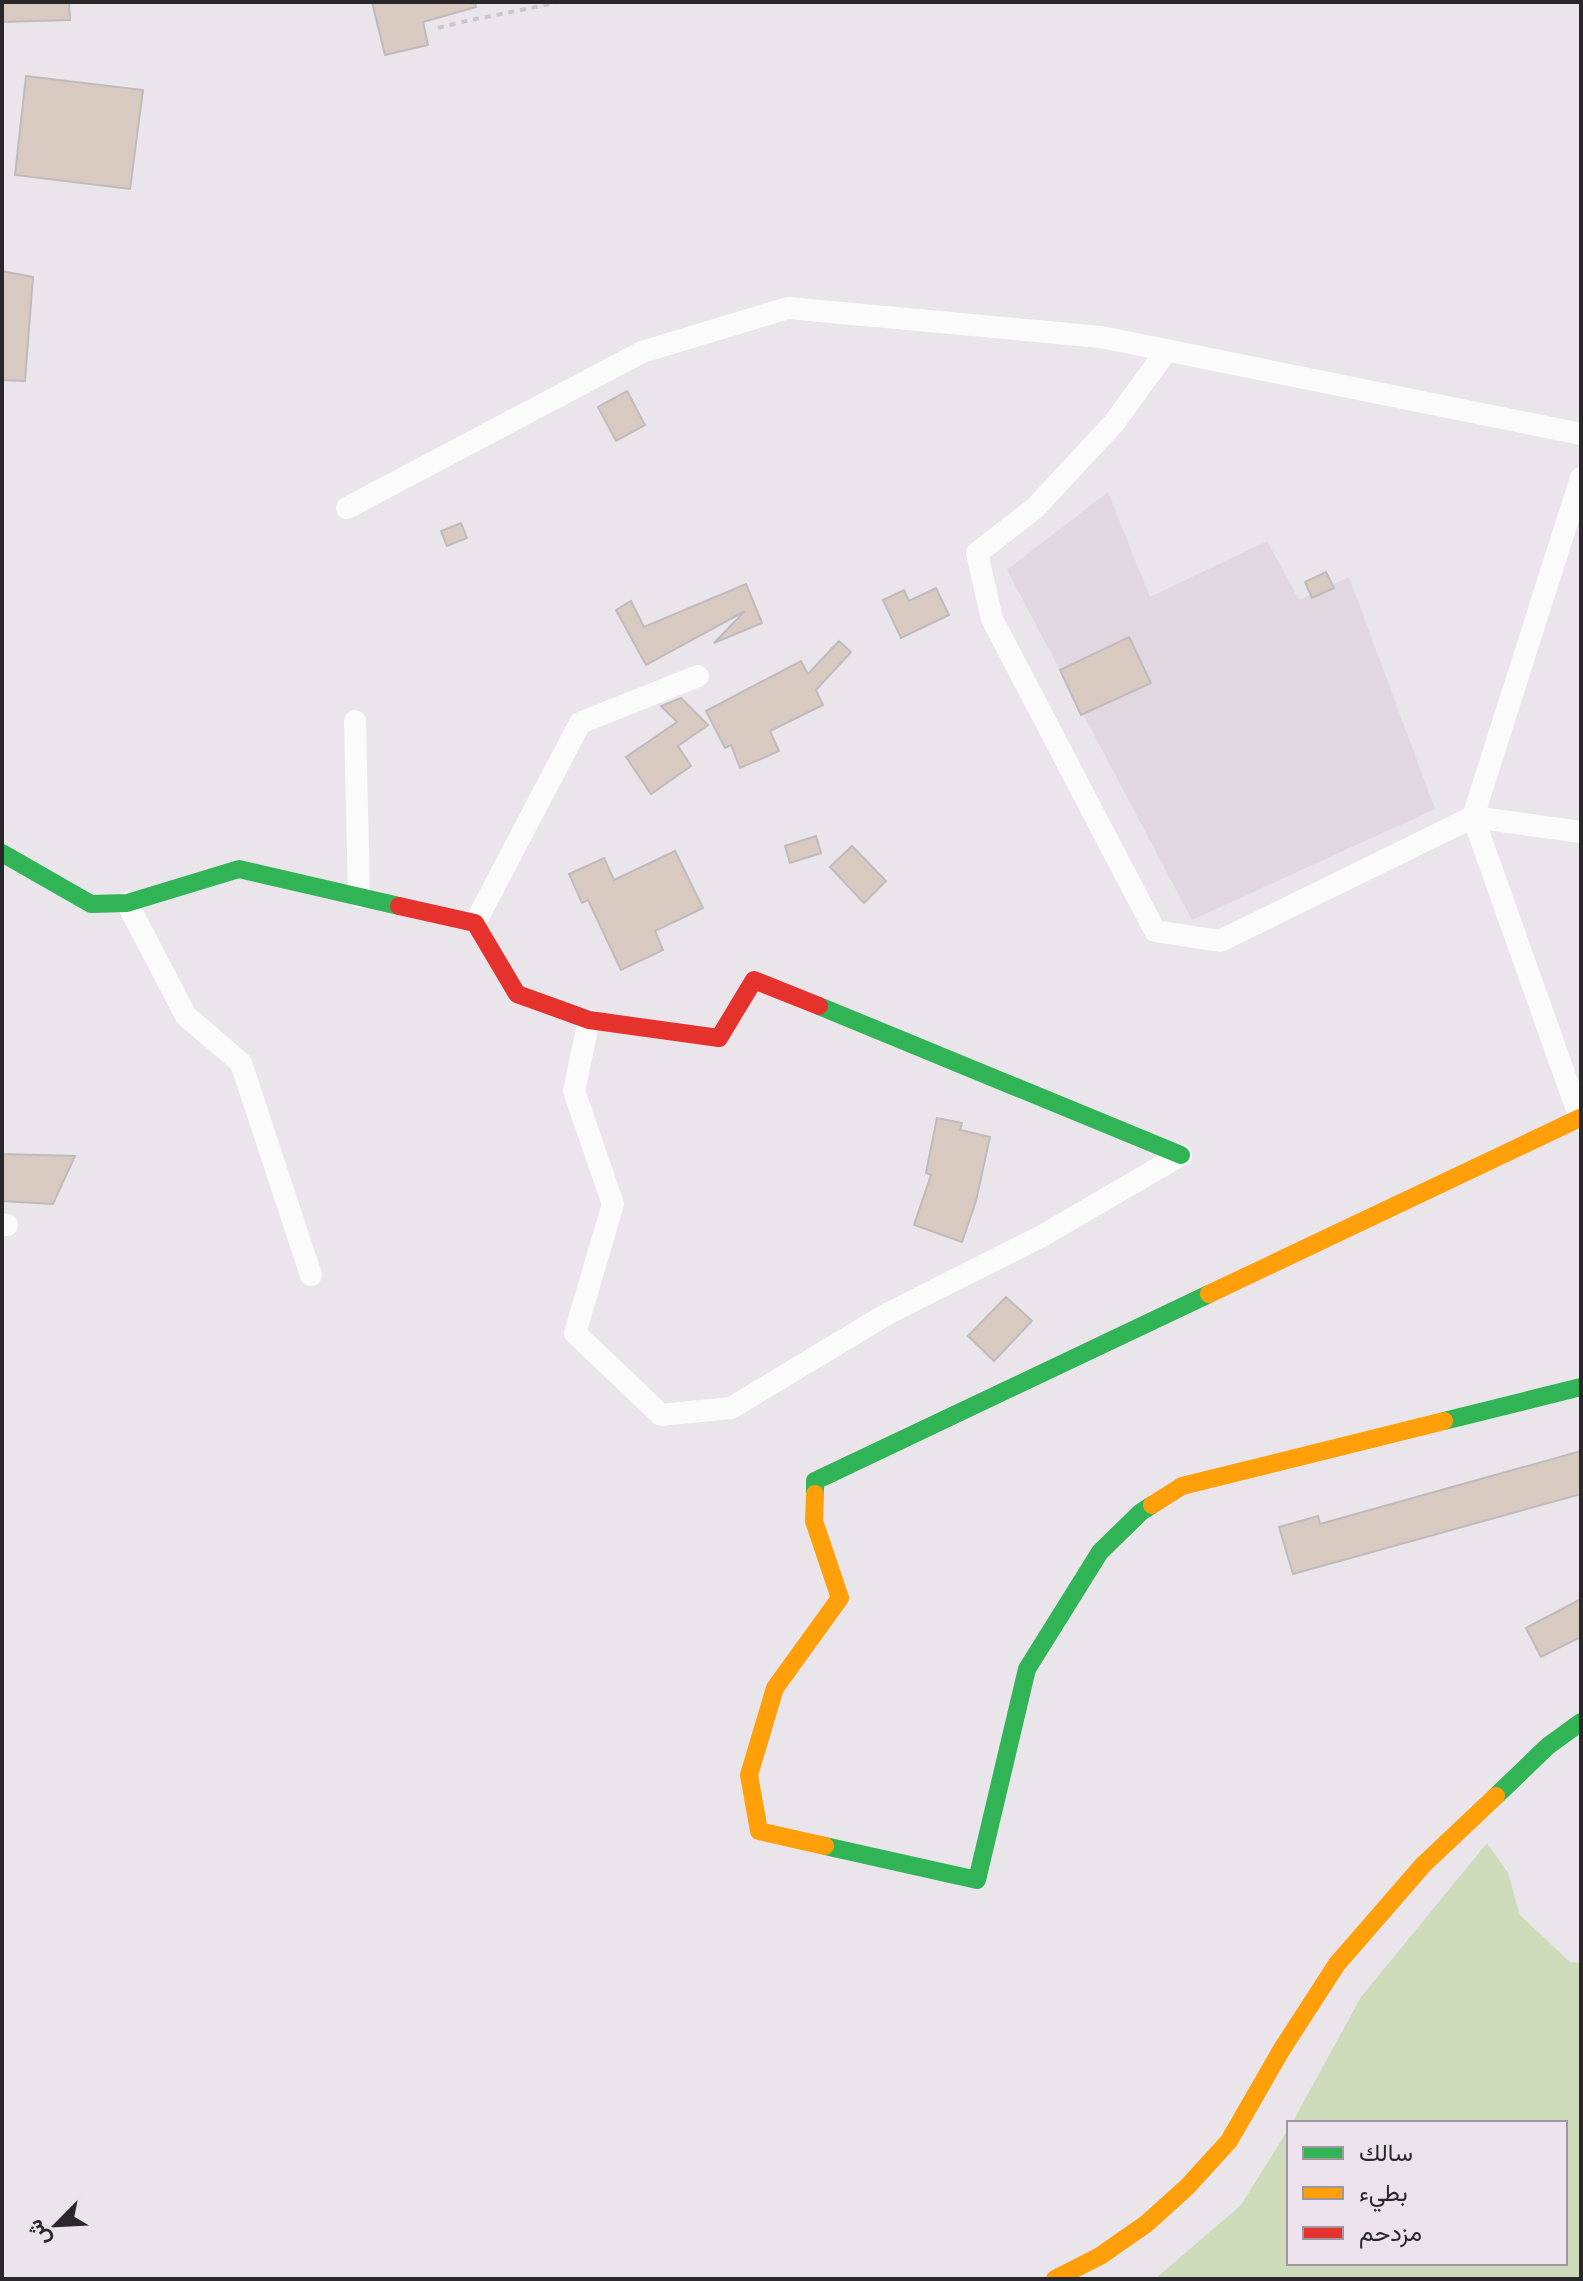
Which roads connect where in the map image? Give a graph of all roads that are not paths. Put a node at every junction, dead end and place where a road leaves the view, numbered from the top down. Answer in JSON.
{"nodes":[{"id":1,"x":1167,"y":350,"type":"junction"},
{"id":2,"x":1581,"y":434,"type":"edge"},
{"id":3,"x":1581,"y":478,"type":"edge"},
{"id":4,"x":347,"y":508,"type":"dead end"},
{"id":5,"x":698,"y":676,"type":"dead end"},
{"id":6,"x":355,"y":721,"type":"dead end"},
{"id":7,"x":1473,"y":817,"type":"junction"},
{"id":8,"x":1581,"y":832,"type":"edge"},
{"id":9,"x":2,"y":853,"type":"edge"},
{"id":10,"x":359,"y":897,"type":"junction"},
{"id":11,"x":127,"y":903,"type":"junction"},
{"id":12,"x":475,"y":923,"type":"junction"},
{"id":13,"x":589,"y":1020,"type":"junction"},
{"id":14,"x":1580,"y":1120,"type":"edge"},
{"id":15,"x":1181,"y":1155,"type":"joint"},
{"id":16,"x":311,"y":1275,"type":"dead end"},
{"id":17,"x":1581,"y":1387,"type":"edge"},
{"id":18,"x":1581,"y":1722,"type":"edge"},
{"id":19,"x":1055,"y":2279,"type":"edge"}],
"edges":[{"from":1,"to":2,"type":"street"},
{"from":1,"to":4,"type":"street"},
{"from":1,"to":7,"type":"street"},
{"from":3,"to":7,"type":"street"},
{"from":5,"to":12,"type":"street"},
{"from":6,"to":10,"type":"street"},
{"from":7,"to":8,"type":"street"},
{"from":7,"to":14,"type":"street"},
{"from":9,"to":11,"type":"street"},
{"from":10,"to":11,"type":"street"},
{"from":10,"to":12,"type":"street"},
{"from":11,"to":16,"type":"street"},
{"from":12,"to":13,"type":"street"},
{"from":13,"to":15,"type":"street"},
{"from":13,"to":15,"type":"street"},
{"from":14,"to":17,"type":"street"},
{"from":18,"to":19,"type":"street"}]}
